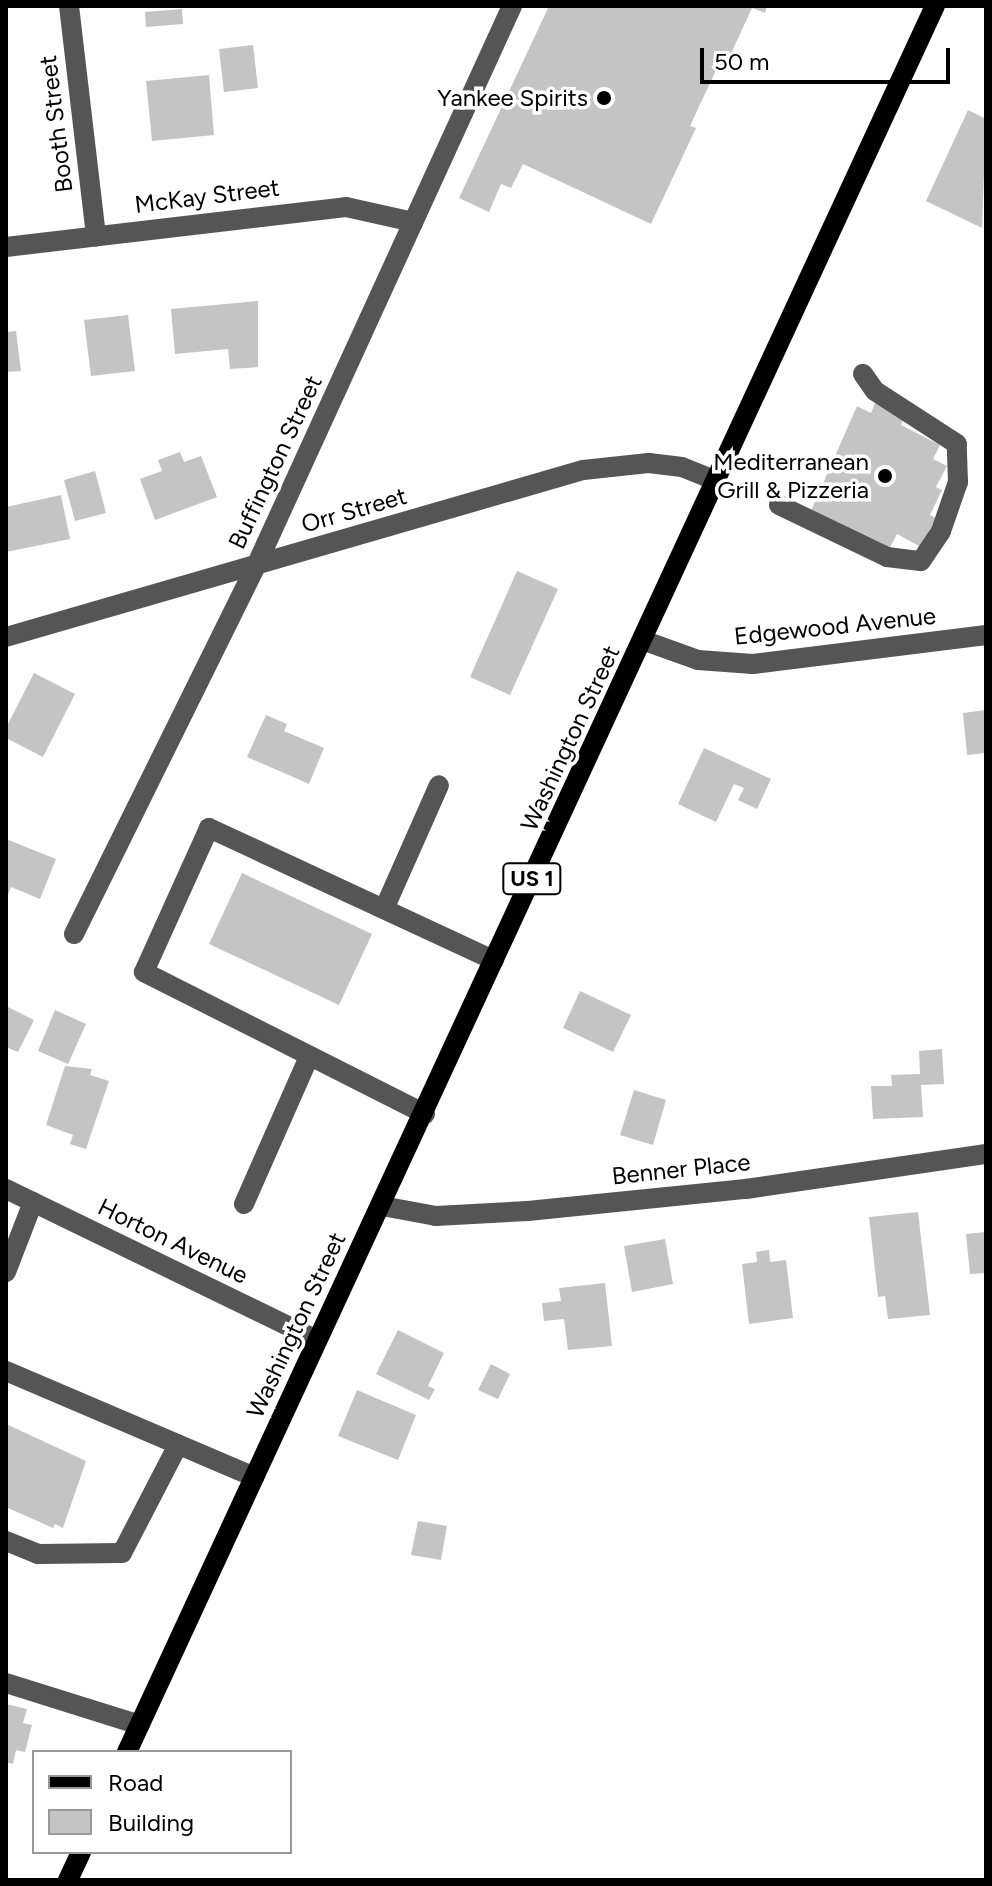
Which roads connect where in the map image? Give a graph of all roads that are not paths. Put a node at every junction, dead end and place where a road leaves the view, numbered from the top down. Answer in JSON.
{"nodes":[{"id":1,"x":69,"y":6,"type":"edge"},
{"id":2,"x":512,"y":6,"type":"edge"},
{"id":3,"x":935,"y":6,"type":"edge"},
{"id":4,"x":413,"y":222,"type":"junction"},
{"id":5,"x":96,"y":236,"type":"junction"},
{"id":6,"x":6,"y":247,"type":"edge"},
{"id":7,"x":863,"y":374,"type":"dead end"},
{"id":8,"x":717,"y":481,"type":"junction"},
{"id":9,"x":779,"y":505,"type":"dead end"},
{"id":10,"x":256,"y":566,"type":"junction"},
{"id":11,"x":986,"y":635,"type":"edge"},
{"id":12,"x":6,"y":637,"type":"edge"},
{"id":13,"x":645,"y":641,"type":"junction"},
{"id":14,"x":439,"y":785,"type":"dead end"},
{"id":15,"x":385,"y":907,"type":"junction"},
{"id":16,"x":74,"y":934,"type":"dead end"},
{"id":17,"x":494,"y":960,"type":"junction"},
{"id":18,"x":308,"y":1059,"type":"junction"},
{"id":19,"x":425,"y":1114,"type":"junction"},
{"id":20,"x":986,"y":1154,"type":"edge"},
{"id":21,"x":6,"y":1189,"type":"edge"},
{"id":22,"x":33,"y":1202,"type":"junction"},
{"id":23,"x":244,"y":1204,"type":"dead end"},
{"id":24,"x":382,"y":1206,"type":"junction"},
{"id":25,"x":6,"y":1272,"type":"edge"},
{"id":26,"x":317,"y":1340,"type":"junction"},
{"id":27,"x":6,"y":1371,"type":"edge"},
{"id":28,"x":178,"y":1445,"type":"junction"},
{"id":29,"x":254,"y":1477,"type":"junction"},
{"id":30,"x":6,"y":1541,"type":"edge"},
{"id":31,"x":6,"y":1683,"type":"edge"},
{"id":32,"x":140,"y":1725,"type":"junction"},
{"id":33,"x":128,"y":1750,"type":"edge"},
{"id":34,"x":80,"y":1854,"type":"edge"},
{"id":35,"x":68,"y":1880,"type":"edge"}],
"edges":[{"from":1,"to":5,"type":"street","name":"Booth Street"},
{"from":2,"to":4,"type":"street","name":"Buffington Street"},
{"from":3,"to":8,"type":"main road","name":"Washington Street","number":"US 1"},
{"from":4,"to":5,"type":"street","name":"McKay Street"},
{"from":4,"to":10,"type":"street","name":"Buffington Street"},
{"from":5,"to":6,"type":"street","name":"McKay Street"},
{"from":7,"to":9,"type":"street"},
{"from":8,"to":10,"type":"street","name":"Orr Street"},
{"from":8,"to":13,"type":"main road","name":"Washington Street","number":"US 1"},
{"from":10,"to":12,"type":"street","name":"Orr Street"},
{"from":10,"to":16,"type":"street","name":"Buffington Street"},
{"from":11,"to":13,"type":"street","name":"Edgewood Avenue"},
{"from":13,"to":17,"type":"main road","name":"Washington Street","number":"US 1"},
{"from":14,"to":15,"type":"street"},
{"from":15,"to":17,"type":"street"},
{"from":15,"to":18,"type":"street"},
{"from":17,"to":19,"type":"main road","name":"Washington Street","number":"US 1"},
{"from":18,"to":19,"type":"street"},
{"from":18,"to":23,"type":"street"},
{"from":19,"to":24,"type":"main road","name":"Washington Street","number":"US 1"},
{"from":20,"to":24,"type":"street","name":"Benner Place"},
{"from":21,"to":22,"type":"street","name":"Horton Avenue"},
{"from":22,"to":25,"type":"street"},
{"from":22,"to":26,"type":"street","name":"Horton Avenue"},
{"from":24,"to":26,"type":"main road","name":"Washington Street","number":"US 1"},
{"from":26,"to":29,"type":"main road","name":"Washington Street","number":"US 1"},
{"from":27,"to":28,"type":"street"},
{"from":28,"to":29,"type":"street"},
{"from":28,"to":30,"type":"street"},
{"from":29,"to":32,"type":"main road","name":"Washington Street","number":"US 1"},
{"from":31,"to":32,"type":"street"},
{"from":32,"to":33,"type":"main road","name":"Washington Street","number":"US 1"},
{"from":34,"to":35,"type":"main road"}]}
